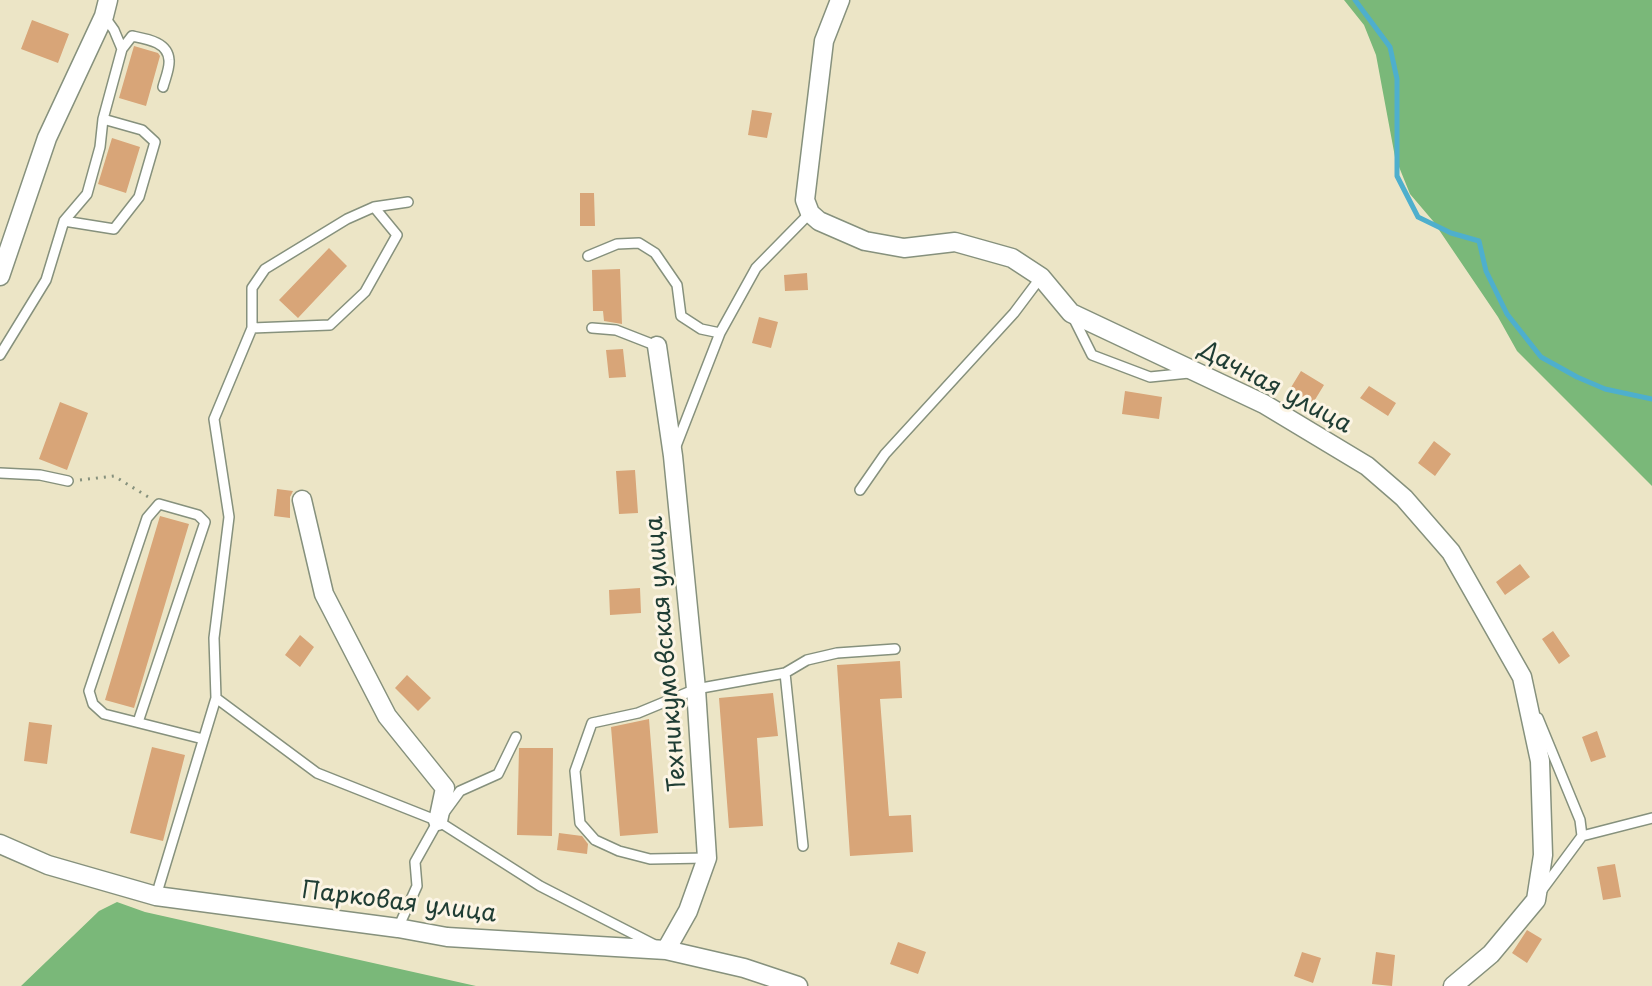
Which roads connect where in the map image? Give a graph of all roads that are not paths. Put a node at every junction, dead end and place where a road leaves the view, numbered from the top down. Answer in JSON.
{"nodes":[{"id":1,"x":840,"y":0,"type":"edge"},
{"id":2,"x":106,"y":8,"type":"edge"},
{"id":3,"x":122,"y":49,"type":"junction"},
{"id":4,"x":163,"y":87,"type":"dead end"},
{"id":5,"x":103,"y":119,"type":"junction"},
{"id":6,"x":408,"y":202,"type":"dead end"},
{"id":7,"x":374,"y":207,"type":"junction"},
{"id":8,"x":810,"y":213,"type":"junction"},
{"id":9,"x":64,"y":221,"type":"junction"},
{"id":10,"x":588,"y":256,"type":"dead end"},
{"id":11,"x":0,"y":276,"type":"edge"},
{"id":12,"x":1041,"y":277,"type":"junction"},
{"id":13,"x":1071,"y":313,"type":"junction"},
{"id":14,"x":252,"y":328,"type":"junction"},
{"id":15,"x":592,"y":328,"type":"dead end"},
{"id":16,"x":720,"y":333,"type":"junction"},
{"id":17,"x":657,"y":346,"type":"joint"},
{"id":18,"x":0,"y":355,"type":"edge"},
{"id":19,"x":1196,"y":372,"type":"junction"},
{"id":20,"x":673,"y":456,"type":"junction"},
{"id":21,"x":0,"y":473,"type":"edge"},
{"id":22,"x":68,"y":481,"type":"road end"},
{"id":23,"x":860,"y":490,"type":"dead end"},
{"id":24,"x":302,"y":500,"type":"dead end"},
{"id":25,"x":895,"y":649,"type":"dead end"},
{"id":26,"x":785,"y":673,"type":"junction"},
{"id":27,"x":1522,"y":677,"type":"junction"},
{"id":28,"x":696,"y":689,"type":"junction"},
{"id":29,"x":216,"y":698,"type":"junction"},
{"id":30,"x":138,"y":722,"type":"junction"},
{"id":31,"x":516,"y":737,"type":"dead end"},
{"id":32,"x":203,"y":739,"type":"junction"},
{"id":33,"x":1652,"y":818,"type":"edge"},
{"id":34,"x":438,"y":821,"type":"junction"},
{"id":35,"x":1582,"y":836,"type":"junction"},
{"id":36,"x":0,"y":844,"type":"edge"},
{"id":37,"x":803,"y":846,"type":"dead end"},
{"id":38,"x":707,"y":858,"type":"junction"},
{"id":39,"x":156,"y":896,"type":"junction"},
{"id":40,"x":1536,"y":900,"type":"junction"},
{"id":41,"x":398,"y":928,"type":"junction"},
{"id":42,"x":666,"y":950,"type":"junction"},
{"id":43,"x":798,"y":986,"type":"edge"},
{"id":44,"x":1453,"y":986,"type":"edge"}],
"edges":[{"from":1,"to":8,"type":"street"},
{"from":2,"to":3,"type":"lane"},
{"from":2,"to":11,"type":"street"},
{"from":3,"to":4,"type":"lane"},
{"from":3,"to":5,"type":"lane"},
{"from":5,"to":9,"type":"lane"},
{"from":5,"to":9,"type":"lane"},
{"from":6,"to":7,"type":"lane"},
{"from":7,"to":14,"type":"lane"},
{"from":7,"to":14,"type":"lane"},
{"from":8,"to":12,"type":"street","name":"Дачная улица"},
{"from":8,"to":16,"type":"lane"},
{"from":9,"to":18,"type":"lane"},
{"from":10,"to":16,"type":"lane"},
{"from":12,"to":13,"type":"street","name":"Дачная улица"},
{"from":12,"to":23,"type":"lane"},
{"from":13,"to":19,"type":"street","name":"Дачная улица"},
{"from":13,"to":19,"type":"lane"},
{"from":14,"to":29,"type":"lane"},
{"from":15,"to":17,"type":"lane"},
{"from":16,"to":20,"type":"lane"},
{"from":17,"to":20,"type":"street","name":"Техникумовская улица"},
{"from":19,"to":27,"type":"street","name":"Дачная улица"},
{"from":20,"to":28,"type":"street","name":"Техникумовская улица"},
{"from":21,"to":22,"type":"lane"},
{"from":24,"to":34,"type":"street"},
{"from":25,"to":26,"type":"lane"},
{"from":26,"to":28,"type":"lane"},
{"from":26,"to":37,"type":"lane"},
{"from":27,"to":35,"type":"lane"},
{"from":27,"to":40,"type":"street","name":"Дачная улица"},
{"from":28,"to":38,"type":"street","name":"Техникумовская улица"},
{"from":28,"to":38,"type":"lane"},
{"from":29,"to":32,"type":"lane"},
{"from":29,"to":34,"type":"lane"},
{"from":30,"to":30,"type":"lane"},
{"from":30,"to":32,"type":"lane"},
{"from":31,"to":34,"type":"lane"},
{"from":32,"to":39,"type":"lane"},
{"from":33,"to":35,"type":"lane"},
{"from":34,"to":41,"type":"lane"},
{"from":34,"to":42,"type":"lane"},
{"from":35,"to":40,"type":"lane"},
{"from":36,"to":39,"type":"street","name":"Парковая улица"},
{"from":38,"to":42,"type":"street","name":"Техникумовская улица"},
{"from":39,"to":41,"type":"street","name":"Парковая улица"},
{"from":40,"to":44,"type":"street"},
{"from":41,"to":42,"type":"street","name":"Парковая улица"},
{"from":42,"to":43,"type":"street","name":"Парковая улица"}]}
